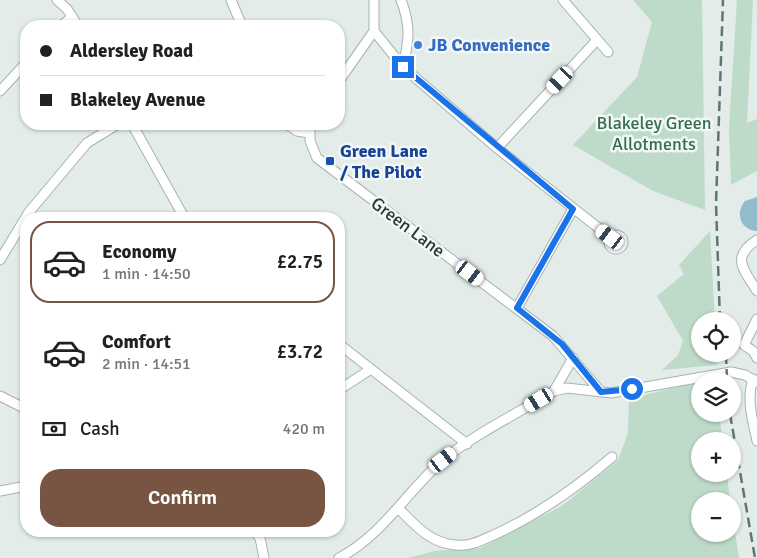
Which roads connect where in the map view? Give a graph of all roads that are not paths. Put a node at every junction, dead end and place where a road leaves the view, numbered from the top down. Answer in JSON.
{"nodes":[{"id":1,"x":57,"y":0,"type":"edge"},
{"id":2,"x":231,"y":0,"type":"edge"},
{"id":3,"x":375,"y":0,"type":"edge"},
{"id":4,"x":401,"y":0,"type":"edge"},
{"id":5,"x":563,"y":0,"type":"edge"},
{"id":6,"x":72,"y":16,"type":"junction"},
{"id":7,"x":68,"y":20,"type":"edge"},
{"id":8,"x":74,"y":20,"type":"edge"},
{"id":9,"x":239,"y":20,"type":"edge"},
{"id":10,"x":374,"y":31,"type":"junction"},
{"id":11,"x":597,"y":40,"type":"junction"},
{"id":12,"x":608,"y":52,"type":"dead end"},
{"id":13,"x":403,"y":67,"type":"junction"},
{"id":14,"x":20,"y":69,"type":"edge"},
{"id":15,"x":345,"y":72,"type":"edge"},
{"id":16,"x":0,"y":91,"type":"edge"},
{"id":17,"x":108,"y":130,"type":"edge"},
{"id":18,"x":135,"y":130,"type":"edge"},
{"id":19,"x":309,"y":130,"type":"edge"},
{"id":20,"x":498,"y":148,"type":"junction"},
{"id":21,"x":573,"y":209,"type":"junction"},
{"id":22,"x":29,"y":212,"type":"edge"},
{"id":23,"x":182,"y":212,"type":"edge"},
{"id":24,"x":20,"y":227,"type":"edge"},
{"id":25,"x":610,"y":237,"type":"dead end"},
{"id":26,"x":757,"y":240,"type":"edge"},
{"id":27,"x":0,"y":260,"type":"edge"},
{"id":28,"x":757,"y":291,"type":"edge"},
{"id":29,"x":517,"y":308,"type":"junction"},
{"id":30,"x":757,"y":319,"type":"edge"},
{"id":31,"x":345,"y":349,"type":"edge"},
{"id":32,"x":573,"y":358,"type":"junction"},
{"id":33,"x":757,"y":358,"type":"edge"},
{"id":34,"x":371,"y":369,"type":"junction"},
{"id":35,"x":755,"y":381,"type":"edge"},
{"id":36,"x":345,"y":386,"type":"edge"},
{"id":37,"x":554,"y":391,"type":"junction"},
{"id":38,"x":601,"y":392,"type":"junction"},
{"id":39,"x":0,"y":396,"type":"edge"},
{"id":40,"x":20,"y":406,"type":"edge"},
{"id":41,"x":757,"y":441,"type":"edge"},
{"id":42,"x":467,"y":444,"type":"junction"},
{"id":43,"x":612,"y":456,"type":"dead end"},
{"id":44,"x":20,"y":487,"type":"edge"},
{"id":45,"x":0,"y":491,"type":"edge"},
{"id":46,"x":399,"y":509,"type":"junction"},
{"id":47,"x":259,"y":537,"type":"edge"},
{"id":48,"x":264,"y":558,"type":"edge"},
{"id":49,"x":339,"y":558,"type":"edge"}],
"edges":[{"from":1,"to":6,"type":"street"},
{"from":2,"to":9,"type":"street"},
{"from":3,"to":10,"type":"street"},
{"from":4,"to":13,"type":"street"},
{"from":5,"to":11,"type":"street"},
{"from":6,"to":7,"type":"street"},
{"from":6,"to":8,"type":"street"},
{"from":10,"to":13,"type":"street"},
{"from":10,"to":15,"type":"street"},
{"from":11,"to":12,"type":"street"},
{"from":11,"to":20,"type":"street"},
{"from":13,"to":20,"type":"street"},
{"from":14,"to":16,"type":"street"},
{"from":17,"to":22,"type":"street"},
{"from":18,"to":23,"type":"street"},
{"from":19,"to":29,"type":"street","name":"Green Lane"},
{"from":20,"to":21,"type":"street"},
{"from":21,"to":25,"type":"street"},
{"from":21,"to":29,"type":"street"},
{"from":24,"to":27,"type":"street"},
{"from":26,"to":28,"type":"street"},
{"from":29,"to":32,"type":"street","name":"Green Lane"},
{"from":30,"to":33,"type":"street"},
{"from":31,"to":34,"type":"street"},
{"from":32,"to":37,"type":"street"},
{"from":32,"to":38,"type":"street","name":"Green Lane"},
{"from":34,"to":36,"type":"street"},
{"from":34,"to":42,"type":"street"},
{"from":35,"to":38,"type":"street"},
{"from":35,"to":41,"type":"street"},
{"from":37,"to":38,"type":"street"},
{"from":37,"to":42,"type":"street"},
{"from":39,"to":40,"type":"street"},
{"from":42,"to":46,"type":"street"},
{"from":43,"to":46,"type":"street"},
{"from":44,"to":45,"type":"street"},
{"from":46,"to":49,"type":"street"},
{"from":47,"to":48,"type":"street"}]}
